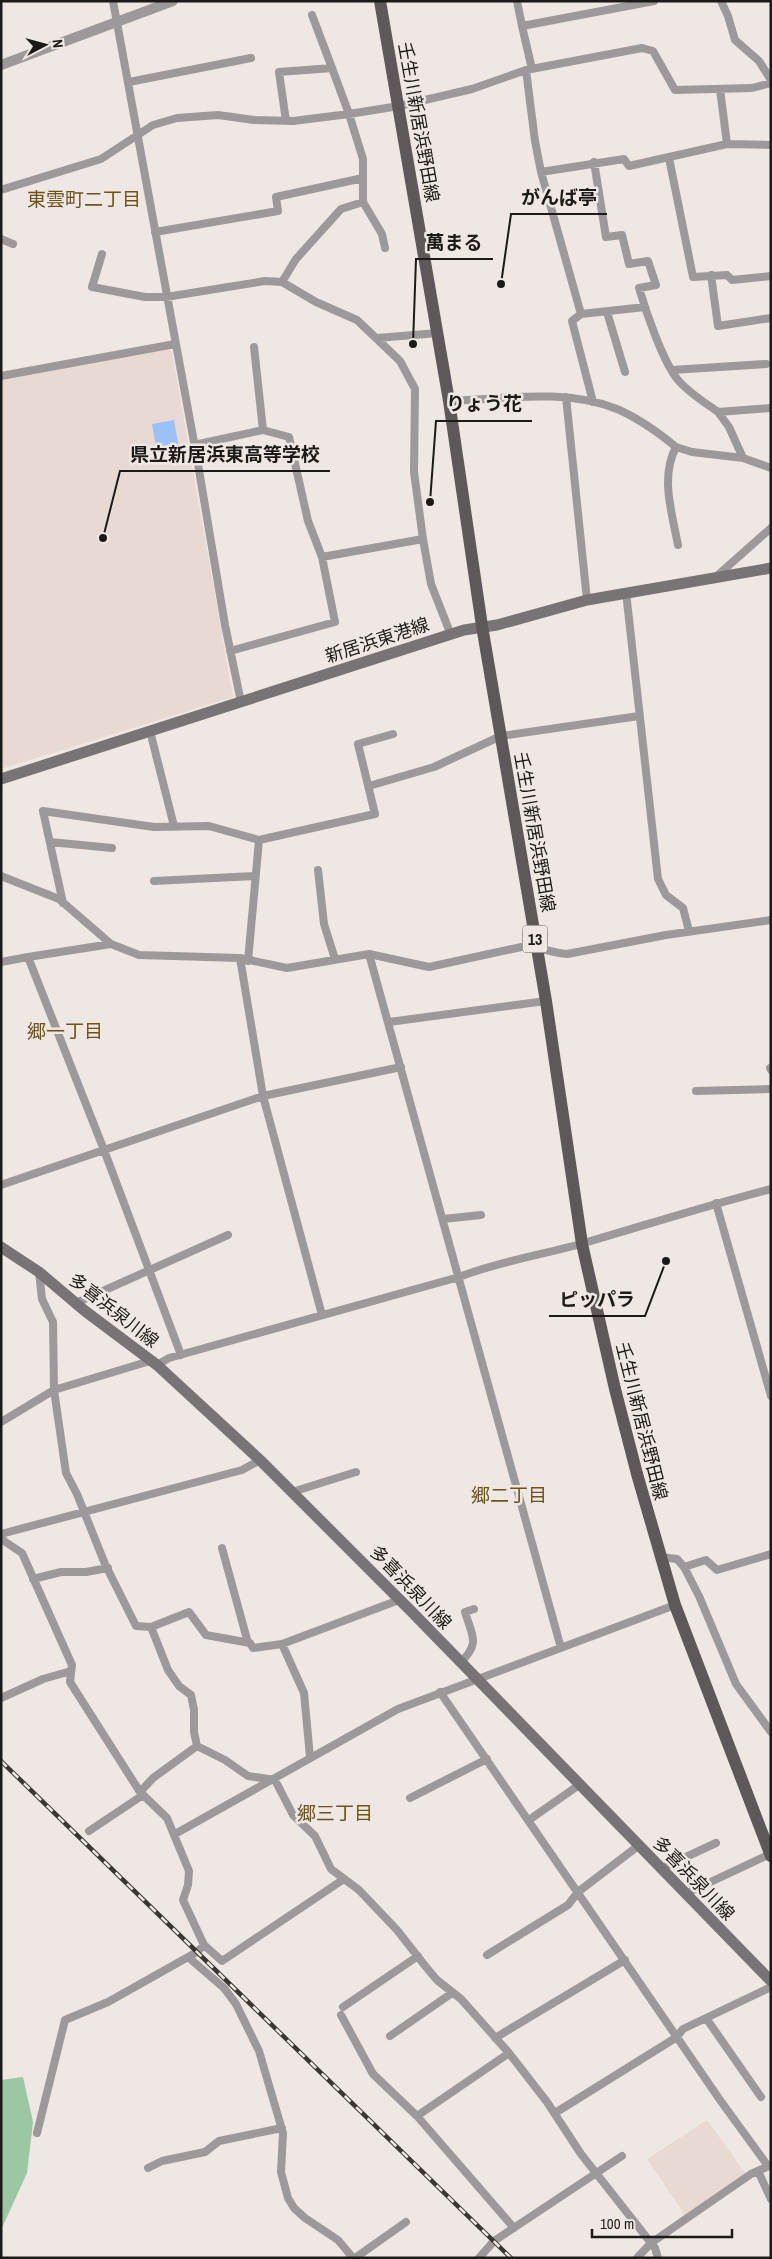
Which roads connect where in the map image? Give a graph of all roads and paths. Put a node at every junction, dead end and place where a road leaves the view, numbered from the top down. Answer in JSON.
{"nodes":[{"id":1,"x":112,"y":1,"type":"edge"},
{"id":2,"x":173,"y":1,"type":"edge"},
{"id":3,"x":380,"y":1,"type":"edge"},
{"id":4,"x":517,"y":1,"type":"edge"},
{"id":5,"x":654,"y":1,"type":"edge"},
{"id":6,"x":721,"y":1,"type":"edge"},
{"id":7,"x":312,"y":15,"type":"dead end"},
{"id":8,"x":116,"y":24,"type":"junction"},
{"id":9,"x":522,"y":26,"type":"junction"},
{"id":10,"x":251,"y":58,"type":"dead end"},
{"id":11,"x":1,"y":65,"type":"edge"},
{"id":12,"x":332,"y":68,"type":"junction"},
{"id":13,"x":529,"y":69,"type":"junction"},
{"id":14,"x":771,"y":81,"type":"edge"},
{"id":15,"x":129,"y":82,"type":"junction"},
{"id":16,"x":720,"y":90,"type":"junction"},
{"id":17,"x":399,"y":106,"type":"junction"},
{"id":18,"x":349,"y":114,"type":"junction"},
{"id":19,"x":286,"y":121,"type":"junction"},
{"id":20,"x":137,"y":133,"type":"junction"},
{"id":21,"x":727,"y":144,"type":"junction"},
{"id":22,"x":771,"y":146,"type":"edge"},
{"id":23,"x":669,"y":158,"type":"junction"},
{"id":24,"x":594,"y":162,"type":"junction"},
{"id":25,"x":541,"y":172,"type":"junction"},
{"id":26,"x":363,"y":178,"type":"junction"},
{"id":27,"x":1,"y":190,"type":"edge"},
{"id":28,"x":363,"y":202,"type":"junction"},
{"id":29,"x":155,"y":232,"type":"junction"},
{"id":30,"x":1,"y":239,"type":"edge"},
{"id":31,"x":14,"y":244,"type":"dead end"},
{"id":32,"x":385,"y":248,"type":"dead end"},
{"id":33,"x":102,"y":254,"type":"dead end"},
{"id":34,"x":711,"y":275,"type":"junction"},
{"id":35,"x":771,"y":276,"type":"edge"},
{"id":36,"x":282,"y":282,"type":"junction"},
{"id":37,"x":166,"y":297,"type":"junction"},
{"id":38,"x":645,"y":307,"type":"junction"},
{"id":39,"x":607,"y":312,"type":"junction"},
{"id":40,"x":581,"y":314,"type":"junction"},
{"id":41,"x":771,"y":318,"type":"edge"},
{"id":42,"x":438,"y":333,"type":"junction"},
{"id":43,"x":377,"y":338,"type":"junction"},
{"id":44,"x":175,"y":344,"type":"junction"},
{"id":45,"x":254,"y":347,"type":"dead end"},
{"id":46,"x":766,"y":364,"type":"dead end"},
{"id":47,"x":672,"y":370,"type":"junction"},
{"id":48,"x":625,"y":372,"type":"dead end"},
{"id":49,"x":1,"y":376,"type":"edge"},
{"id":50,"x":566,"y":397,"type":"junction"},
{"id":51,"x":449,"y":401,"type":"junction"},
{"id":52,"x":593,"y":402,"type":"junction"},
{"id":53,"x":771,"y":408,"type":"edge"},
{"id":54,"x":718,"y":412,"type":"junction"},
{"id":55,"x":263,"y":430,"type":"junction"},
{"id":56,"x":194,"y":445,"type":"junction"},
{"id":57,"x":676,"y":446,"type":"junction"},
{"id":58,"x":743,"y":458,"type":"junction"},
{"id":59,"x":771,"y":468,"type":"edge"},
{"id":60,"x":771,"y":528,"type":"edge"},
{"id":61,"x":423,"y":539,"type":"junction"},
{"id":62,"x":678,"y":545,"type":"dead end"},
{"id":63,"x":322,"y":557,"type":"junction"},
{"id":64,"x":771,"y":568,"type":"edge"},
{"id":65,"x":718,"y":575,"type":"junction"},
{"id":66,"x":626,"y":592,"type":"junction"},
{"id":67,"x":587,"y":600,"type":"junction"},
{"id":68,"x":482,"y":626,"type":"junction"},
{"id":69,"x":451,"y":635,"type":"junction"},
{"id":70,"x":230,"y":651,"type":"junction"},
{"id":71,"x":241,"y":702,"type":"junction"},
{"id":72,"x":639,"y":716,"type":"junction"},
{"id":73,"x":150,"y":732,"type":"junction"},
{"id":74,"x":393,"y":734,"type":"dead end"},
{"id":75,"x":501,"y":736,"type":"junction"},
{"id":76,"x":1,"y":779,"type":"edge"},
{"id":77,"x":369,"y":786,"type":"junction"},
{"id":78,"x":174,"y":826,"type":"junction"},
{"id":79,"x":259,"y":840,"type":"junction"},
{"id":80,"x":50,"y":842,"type":"junction"},
{"id":81,"x":112,"y":848,"type":"dead end"},
{"id":82,"x":318,"y":870,"type":"dead end"},
{"id":83,"x":1,"y":876,"type":"edge"},
{"id":84,"x":255,"y":876,"type":"junction"},
{"id":85,"x":154,"y":881,"type":"dead end"},
{"id":86,"x":63,"y":902,"type":"junction"},
{"id":87,"x":771,"y":920,"type":"edge"},
{"id":88,"x":689,"y":931,"type":"junction"},
{"id":89,"x":111,"y":944,"type":"junction"},
{"id":90,"x":537,"y":946,"type":"junction"},
{"id":91,"x":369,"y":954,"type":"junction"},
{"id":92,"x":28,"y":958,"type":"junction"},
{"id":93,"x":240,"y":958,"type":"junction"},
{"id":94,"x":335,"y":959,"type":"junction"},
{"id":95,"x":248,"y":961,"type":"junction"},
{"id":96,"x":1,"y":962,"type":"edge"},
{"id":97,"x":546,"y":1001,"type":"junction"},
{"id":98,"x":389,"y":1022,"type":"junction"},
{"id":99,"x":401,"y":1067,"type":"junction"},
{"id":100,"x":771,"y":1088,"type":"edge"},
{"id":101,"x":696,"y":1091,"type":"dead end"},
{"id":102,"x":264,"y":1096,"type":"junction"},
{"id":103,"x":104,"y":1150,"type":"junction"},
{"id":104,"x":1,"y":1185,"type":"edge"},
{"id":105,"x":771,"y":1189,"type":"edge"},
{"id":106,"x":716,"y":1203,"type":"junction"},
{"id":107,"x":481,"y":1215,"type":"dead end"},
{"id":108,"x":443,"y":1219,"type":"junction"},
{"id":109,"x":228,"y":1235,"type":"dead end"},
{"id":110,"x":582,"y":1244,"type":"junction"},
{"id":111,"x":1,"y":1246,"type":"edge"},
{"id":112,"x":39,"y":1272,"type":"junction"},
{"id":113,"x":149,"y":1272,"type":"junction"},
{"id":114,"x":459,"y":1277,"type":"junction"},
{"id":115,"x":76,"y":1303,"type":"junction"},
{"id":116,"x":322,"y":1315,"type":"junction"},
{"id":117,"x":181,"y":1355,"type":"junction"},
{"id":118,"x":153,"y":1363,"type":"junction"},
{"id":119,"x":54,"y":1390,"type":"junction"},
{"id":120,"x":771,"y":1396,"type":"edge"},
{"id":121,"x":1,"y":1422,"type":"edge"},
{"id":122,"x":260,"y":1460,"type":"junction"},
{"id":123,"x":356,"y":1472,"type":"dead end"},
{"id":124,"x":292,"y":1492,"type":"junction"},
{"id":125,"x":84,"y":1511,"type":"junction"},
{"id":126,"x":1,"y":1534,"type":"edge"},
{"id":127,"x":222,"y":1548,"type":"dead end"},
{"id":128,"x":771,"y":1554,"type":"edge"},
{"id":129,"x":661,"y":1557,"type":"junction"},
{"id":130,"x":684,"y":1567,"type":"junction"},
{"id":131,"x":108,"y":1568,"type":"junction"},
{"id":132,"x":33,"y":1579,"type":"junction"},
{"id":133,"x":399,"y":1600,"type":"junction"},
{"id":134,"x":675,"y":1604,"type":"junction"},
{"id":135,"x":474,"y":1609,"type":"dead end"},
{"id":136,"x":151,"y":1627,"type":"junction"},
{"id":137,"x":248,"y":1643,"type":"junction"},
{"id":138,"x":282,"y":1644,"type":"junction"},
{"id":139,"x":561,"y":1648,"type":"junction"},
{"id":140,"x":460,"y":1663,"type":"junction"},
{"id":141,"x":71,"y":1671,"type":"junction"},
{"id":142,"x":476,"y":1680,"type":"junction"},
{"id":143,"x":440,"y":1692,"type":"junction"},
{"id":144,"x":1,"y":1698,"type":"edge"},
{"id":145,"x":771,"y":1732,"type":"edge"},
{"id":146,"x":197,"y":1746,"type":"junction"},
{"id":147,"x":310,"y":1757,"type":"junction"},
{"id":148,"x":487,"y":1759,"type":"junction"},
{"id":149,"x":273,"y":1778,"type":"junction"},
{"id":150,"x":579,"y":1785,"type":"junction"},
{"id":151,"x":142,"y":1794,"type":"junction"},
{"id":152,"x":410,"y":1798,"type":"dead end"},
{"id":153,"x":529,"y":1820,"type":"junction"},
{"id":154,"x":89,"y":1831,"type":"dead end"},
{"id":155,"x":175,"y":1834,"type":"junction"},
{"id":156,"x":716,"y":1843,"type":"dead end"},
{"id":157,"x":638,"y":1846,"type":"junction"},
{"id":158,"x":770,"y":1855,"type":"edge"},
{"id":159,"x":660,"y":1869,"type":"junction"},
{"id":160,"x":344,"y":1878,"type":"junction"},
{"id":161,"x":578,"y":1892,"type":"junction"},
{"id":162,"x":685,"y":1894,"type":"junction"},
{"id":163,"x":204,"y":1945,"type":"junction"},
{"id":164,"x":487,"y":1955,"type":"dead end"},
{"id":165,"x":418,"y":1956,"type":"junction"},
{"id":166,"x":188,"y":1957,"type":"junction"},
{"id":167,"x":625,"y":1960,"type":"junction"},
{"id":168,"x":771,"y":1981,"type":"edge"},
{"id":169,"x":771,"y":1987,"type":"edge"},
{"id":170,"x":452,"y":1993,"type":"junction"},
{"id":171,"x":706,"y":2018,"type":"junction"},
{"id":172,"x":390,"y":2036,"type":"dead end"},
{"id":173,"x":677,"y":2037,"type":"junction"},
{"id":174,"x":495,"y":2038,"type":"junction"},
{"id":175,"x":509,"y":2053,"type":"junction"},
{"id":176,"x":761,"y":2097,"type":"dead end"},
{"id":177,"x":555,"y":2113,"type":"junction"},
{"id":178,"x":417,"y":2116,"type":"junction"},
{"id":179,"x":282,"y":2128,"type":"junction"},
{"id":180,"x":37,"y":2133,"type":"dead end"},
{"id":181,"x":622,"y":2156,"type":"dead end"},
{"id":182,"x":769,"y":2166,"type":"edge"},
{"id":183,"x":148,"y":2168,"type":"dead end"},
{"id":184,"x":758,"y":2171,"type":"junction"},
{"id":185,"x":596,"y":2174,"type":"junction"},
{"id":186,"x":771,"y":2199,"type":"edge"},
{"id":187,"x":406,"y":2222,"type":"dead end"},
{"id":188,"x":514,"y":2228,"type":"junction"},
{"id":189,"x":650,"y":2243,"type":"junction"},
{"id":190,"x":354,"y":2258,"type":"edge"},
{"id":191,"x":479,"y":2258,"type":"edge"},
{"id":192,"x":637,"y":2258,"type":"edge"},
{"id":193,"x":658,"y":2258,"type":"edge"}],
"edges":[{"from":1,"to":8,"type":"street"},
{"from":2,"to":8,"type":"street"},
{"from":3,"to":17,"type":"main road","name":"壬生川新居浜野田線","number":"13"},
{"from":4,"to":9,"type":"street"},
{"from":5,"to":9,"type":"street"},
{"from":6,"to":14,"type":"street"},
{"from":7,"to":12,"type":"street"},
{"from":8,"to":11,"type":"street"},
{"from":8,"to":15,"type":"street"},
{"from":9,"to":13,"type":"street"},
{"from":10,"to":15,"type":"street"},
{"from":12,"to":18,"type":"street"},
{"from":12,"to":19,"type":"street"},
{"from":13,"to":16,"type":"street"},
{"from":13,"to":17,"type":"street"},
{"from":13,"to":25,"type":"street"},
{"from":14,"to":16,"type":"street"},
{"from":15,"to":20,"type":"street"},
{"from":16,"to":21,"type":"street"},
{"from":17,"to":18,"type":"street"},
{"from":17,"to":42,"type":"main road","name":"壬生川新居浜野田線","number":"13"},
{"from":18,"to":19,"type":"street"},
{"from":18,"to":26,"type":"street"},
{"from":19,"to":20,"type":"street"},
{"from":20,"to":27,"type":"street"},
{"from":20,"to":29,"type":"street"},
{"from":21,"to":22,"type":"street"},
{"from":21,"to":23,"type":"street"},
{"from":23,"to":24,"type":"street"},
{"from":23,"to":34,"type":"street"},
{"from":24,"to":25,"type":"street"},
{"from":24,"to":38,"type":"street"},
{"from":25,"to":40,"type":"street"},
{"from":26,"to":28,"type":"street"},
{"from":26,"to":29,"type":"street"},
{"from":28,"to":32,"type":"street"},
{"from":28,"to":36,"type":"street"},
{"from":29,"to":37,"type":"street"},
{"from":30,"to":31,"type":"street"},
{"from":33,"to":37,"type":"street"},
{"from":34,"to":35,"type":"street"},
{"from":34,"to":41,"type":"street"},
{"from":36,"to":37,"type":"street"},
{"from":36,"to":43,"type":"street"},
{"from":37,"to":44,"type":"street"},
{"from":38,"to":39,"type":"street"},
{"from":38,"to":47,"type":"street"},
{"from":39,"to":40,"type":"street"},
{"from":39,"to":48,"type":"street"},
{"from":40,"to":52,"type":"street"},
{"from":42,"to":43,"type":"street"},
{"from":42,"to":51,"type":"main road","name":"壬生川新居浜野田線","number":"13"},
{"from":43,"to":61,"type":"street"},
{"from":44,"to":49,"type":"street"},
{"from":44,"to":56,"type":"street"},
{"from":45,"to":55,"type":"street"},
{"from":46,"to":47,"type":"street"},
{"from":47,"to":54,"type":"street"},
{"from":50,"to":51,"type":"street"},
{"from":50,"to":52,"type":"street"},
{"from":50,"to":67,"type":"street"},
{"from":51,"to":68,"type":"main road","name":"壬生川新居浜野田線","number":"13"},
{"from":52,"to":57,"type":"street"},
{"from":53,"to":54,"type":"street"},
{"from":54,"to":58,"type":"street"},
{"from":55,"to":56,"type":"street"},
{"from":55,"to":63,"type":"street"},
{"from":56,"to":70,"type":"street"},
{"from":57,"to":58,"type":"street"},
{"from":57,"to":62,"type":"street"},
{"from":58,"to":59,"type":"street"},
{"from":60,"to":65,"type":"street"},
{"from":61,"to":63,"type":"street"},
{"from":61,"to":69,"type":"street"},
{"from":63,"to":70,"type":"street"},
{"from":64,"to":65,"type":"main road","name":"新居浜東港線"},
{"from":65,"to":66,"type":"main road","name":"新居浜東港線"},
{"from":66,"to":67,"type":"main road","name":"新居浜東港線"},
{"from":66,"to":72,"type":"street"},
{"from":67,"to":68,"type":"main road","name":"新居浜東港線"},
{"from":68,"to":69,"type":"main road","name":"新居浜東港線"},
{"from":68,"to":75,"type":"main road","name":"壬生川新居浜野田線","number":"13"},
{"from":69,"to":71,"type":"main road","name":"新居浜東港線"},
{"from":70,"to":71,"type":"street"},
{"from":71,"to":73,"type":"main road","name":"新居浜東港線"},
{"from":72,"to":75,"type":"street"},
{"from":72,"to":88,"type":"street"},
{"from":73,"to":76,"type":"main road","name":"新居浜東港線"},
{"from":73,"to":78,"type":"street"},
{"from":74,"to":77,"type":"street"},
{"from":75,"to":77,"type":"street"},
{"from":75,"to":90,"type":"main road","name":"壬生川新居浜野田線","number":"13"},
{"from":77,"to":79,"type":"street"},
{"from":78,"to":79,"type":"street"},
{"from":78,"to":80,"type":"street"},
{"from":79,"to":84,"type":"street"},
{"from":80,"to":81,"type":"street"},
{"from":80,"to":86,"type":"street"},
{"from":82,"to":94,"type":"street"},
{"from":83,"to":86,"type":"street"},
{"from":84,"to":85,"type":"street"},
{"from":84,"to":95,"type":"street"},
{"from":86,"to":89,"type":"street"},
{"from":87,"to":88,"type":"street"},
{"from":88,"to":90,"type":"street"},
{"from":89,"to":92,"type":"street"},
{"from":89,"to":93,"type":"street"},
{"from":90,"to":91,"type":"street"},
{"from":90,"to":97,"type":"main road","name":"壬生川新居浜野田線","number":"13"},
{"from":91,"to":94,"type":"street"},
{"from":91,"to":98,"type":"street"},
{"from":92,"to":96,"type":"street"},
{"from":92,"to":103,"type":"street"},
{"from":93,"to":95,"type":"street"},
{"from":93,"to":102,"type":"street"},
{"from":94,"to":95,"type":"street"},
{"from":97,"to":98,"type":"street"},
{"from":97,"to":110,"type":"main road","name":"壬生川新居浜野田線","number":"13"},
{"from":98,"to":99,"type":"street"},
{"from":99,"to":102,"type":"street"},
{"from":99,"to":108,"type":"street"},
{"from":100,"to":101,"type":"street"},
{"from":102,"to":103,"type":"street"},
{"from":102,"to":116,"type":"street"},
{"from":103,"to":104,"type":"street"},
{"from":103,"to":113,"type":"street"},
{"from":105,"to":106,"type":"street"},
{"from":106,"to":110,"type":"street"},
{"from":106,"to":120,"type":"street"},
{"from":107,"to":108,"type":"street"},
{"from":108,"to":114,"type":"street"},
{"from":109,"to":113,"type":"street"},
{"from":110,"to":114,"type":"street"},
{"from":110,"to":129,"type":"main road","name":"壬生川新居浜野田線","number":"13"},
{"from":111,"to":112,"type":"main road","name":"多喜浜泉川線"},
{"from":112,"to":115,"type":"main road","name":"多喜浜泉川線"},
{"from":112,"to":119,"type":"street"},
{"from":113,"to":115,"type":"street"},
{"from":113,"to":117,"type":"street"},
{"from":114,"to":116,"type":"street"},
{"from":114,"to":139,"type":"street"},
{"from":115,"to":118,"type":"main road","name":"多喜浜泉川線"},
{"from":116,"to":117,"type":"street"},
{"from":117,"to":118,"type":"street"},
{"from":118,"to":119,"type":"street"},
{"from":118,"to":122,"type":"main road","name":"多喜浜泉川線"},
{"from":119,"to":121,"type":"street"},
{"from":119,"to":125,"type":"street"},
{"from":122,"to":124,"type":"main road","name":"多喜浜泉川線"},
{"from":122,"to":125,"type":"street"},
{"from":123,"to":124,"type":"street"},
{"from":124,"to":133,"type":"main road","name":"多喜浜泉川線"},
{"from":125,"to":126,"type":"street"},
{"from":125,"to":131,"type":"street"},
{"from":126,"to":132,"type":"street"},
{"from":127,"to":137,"type":"street"},
{"from":128,"to":130,"type":"street"},
{"from":129,"to":130,"type":"street"},
{"from":129,"to":134,"type":"main road","name":"壬生川新居浜野田線","number":"13"},
{"from":130,"to":145,"type":"street"},
{"from":131,"to":132,"type":"street"},
{"from":131,"to":136,"type":"street"},
{"from":132,"to":141,"type":"street"},
{"from":133,"to":138,"type":"street"},
{"from":133,"to":140,"type":"main road","name":"多喜浜泉川線"},
{"from":134,"to":139,"type":"street"},
{"from":134,"to":158,"type":"main road","name":"壬生川新居浜野田線","number":"13"},
{"from":135,"to":140,"type":"street"},
{"from":136,"to":137,"type":"street"},
{"from":136,"to":146,"type":"street"},
{"from":137,"to":138,"type":"street"},
{"from":138,"to":147,"type":"street"},
{"from":139,"to":142,"type":"street"},
{"from":140,"to":142,"type":"main road","name":"多喜浜泉川線"},
{"from":141,"to":144,"type":"street"},
{"from":141,"to":151,"type":"street"},
{"from":142,"to":143,"type":"street"},
{"from":142,"to":150,"type":"main road","name":"多喜浜泉川線"},
{"from":143,"to":147,"type":"street"},
{"from":143,"to":148,"type":"street"},
{"from":146,"to":149,"type":"street"},
{"from":146,"to":151,"type":"street"},
{"from":147,"to":149,"type":"street"},
{"from":148,"to":152,"type":"street"},
{"from":148,"to":153,"type":"street"},
{"from":149,"to":155,"type":"street"},
{"from":149,"to":160,"type":"street"},
{"from":150,"to":153,"type":"street"},
{"from":150,"to":157,"type":"main road","name":"多喜浜泉川線"},
{"from":151,"to":154,"type":"street"},
{"from":151,"to":155,"type":"street"},
{"from":153,"to":161,"type":"street"},
{"from":155,"to":163,"type":"street"},
{"from":156,"to":159,"type":"street"},
{"from":157,"to":159,"type":"main road","name":"多喜浜泉川線"},
{"from":157,"to":161,"type":"street"},
{"from":158,"to":162,"type":"street"},
{"from":159,"to":162,"type":"main road","name":"多喜浜泉川線"},
{"from":160,"to":163,"type":"street"},
{"from":160,"to":165,"type":"street"},
{"from":161,"to":164,"type":"street"},
{"from":161,"to":167,"type":"street"},
{"from":162,"to":168,"type":"main road","name":"多喜浜泉川線"},
{"from":163,"to":166,"type":"street"},
{"from":165,"to":170,"type":"street"},
{"from":165,"to":178,"type":"street"},
{"from":166,"to":179,"type":"street"},
{"from":166,"to":180,"type":"street"},
{"from":167,"to":173,"type":"street"},
{"from":167,"to":174,"type":"street"},
{"from":169,"to":171,"type":"street"},
{"from":170,"to":172,"type":"street"},
{"from":170,"to":174,"type":"street"},
{"from":171,"to":173,"type":"street"},
{"from":171,"to":176,"type":"street"},
{"from":173,"to":177,"type":"street"},
{"from":173,"to":182,"type":"street"},
{"from":174,"to":175,"type":"street"},
{"from":175,"to":177,"type":"street"},
{"from":175,"to":178,"type":"street"},
{"from":177,"to":185,"type":"street"},
{"from":178,"to":188,"type":"street"},
{"from":179,"to":183,"type":"street"},
{"from":179,"to":190,"type":"street"},
{"from":181,"to":185,"type":"street"},
{"from":182,"to":184,"type":"street"},
{"from":184,"to":186,"type":"street"},
{"from":184,"to":189,"type":"street"},
{"from":185,"to":188,"type":"street"},
{"from":185,"to":189,"type":"street"},
{"from":187,"to":190,"type":"street"},
{"from":188,"to":191,"type":"street"},
{"from":189,"to":192,"type":"street"},
{"from":189,"to":193,"type":"street"}]}
